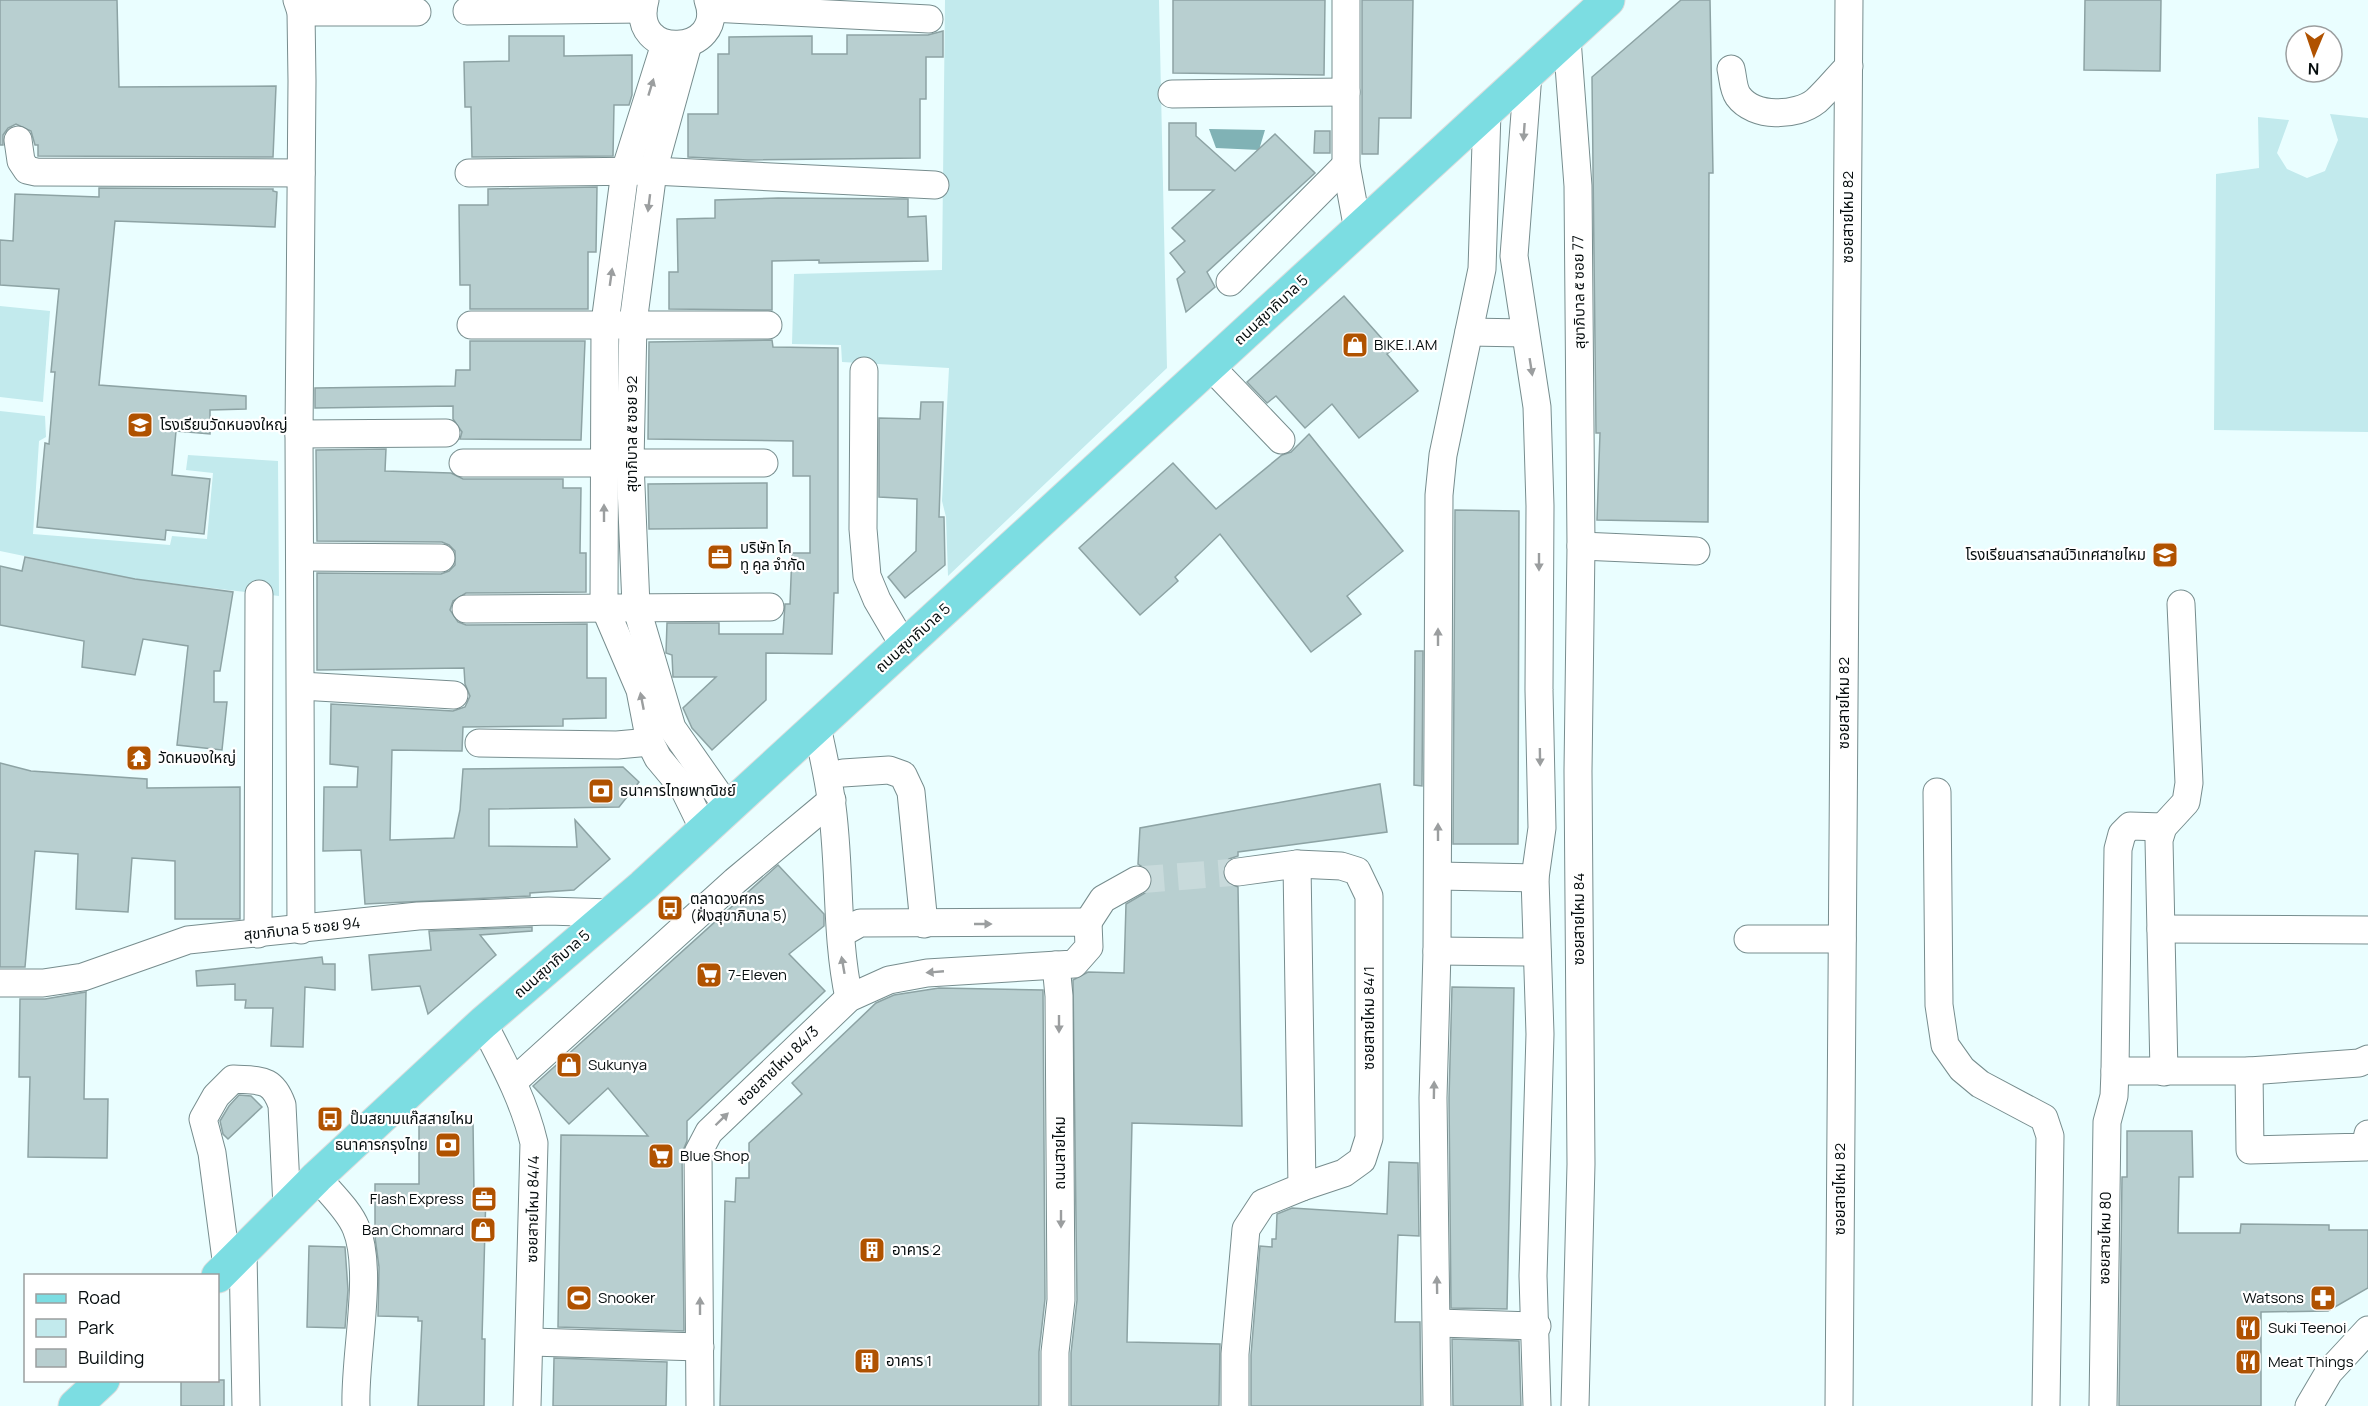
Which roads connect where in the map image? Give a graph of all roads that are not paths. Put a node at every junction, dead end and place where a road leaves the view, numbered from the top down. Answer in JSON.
{"nodes":[{"id":1,"x":1346,"y":0,"type":"edge"},
{"id":2,"x":1849,"y":0,"type":"edge"},
{"id":3,"x":710,"y":4,"type":"edge"},
{"id":4,"x":644,"y":5,"type":"edge"},
{"id":5,"x":299,"y":6,"type":"edge"},
{"id":6,"x":417,"y":12,"type":"dead end"},
{"id":7,"x":467,"y":12,"type":"dead end"},
{"id":8,"x":1586,"y":15,"type":"edge"},
{"id":9,"x":929,"y":19,"type":"dead end"},
{"id":10,"x":676,"y":44,"type":"junction"},
{"id":11,"x":1849,"y":66,"type":"junction"},
{"id":12,"x":1731,"y":69,"type":"dead end"},
{"id":13,"x":1528,"y":74,"type":"junction"},
{"id":14,"x":1346,"y":92,"type":"junction"},
{"id":15,"x":1172,"y":94,"type":"dead end"},
{"id":16,"x":1487,"y":112,"type":"junction"},
{"id":17,"x":18,"y":140,"type":"dead end"},
{"id":18,"x":1346,"y":165,"type":"junction"},
{"id":19,"x":625,"y":171,"type":"junction"},
{"id":20,"x":653,"y":171,"type":"junction"},
{"id":21,"x":301,"y":173,"type":"junction"},
{"id":22,"x":469,"y":174,"type":"dead end"},
{"id":23,"x":935,"y":185,"type":"dead end"},
{"id":24,"x":1358,"y":230,"type":"junction"},
{"id":25,"x":1230,"y":282,"type":"dead end"},
{"id":26,"x":605,"y":323,"type":"junction"},
{"id":27,"x":633,"y":323,"type":"junction"},
{"id":28,"x":471,"y":325,"type":"dead end"},
{"id":29,"x":768,"y":325,"type":"dead end"},
{"id":30,"x":1469,"y":332,"type":"junction"},
{"id":31,"x":1525,"y":333,"type":"junction"},
{"id":32,"x":1210,"y":366,"type":"junction"},
{"id":33,"x":864,"y":371,"type":"dead end"},
{"id":34,"x":447,"y":433,"type":"dead end"},
{"id":35,"x":298,"y":434,"type":"junction"},
{"id":36,"x":1281,"y":440,"type":"dead end"},
{"id":37,"x":604,"y":462,"type":"junction"},
{"id":38,"x":630,"y":462,"type":"junction"},
{"id":39,"x":463,"y":463,"type":"dead end"},
{"id":40,"x":764,"y":463,"type":"dead end"},
{"id":41,"x":1581,"y":546,"type":"junction"},
{"id":42,"x":1695,"y":551,"type":"dead end"},
{"id":43,"x":300,"y":557,"type":"junction"},
{"id":44,"x":441,"y":558,"type":"dead end"},
{"id":45,"x":259,"y":594,"type":"dead end"},
{"id":46,"x":2181,"y":604,"type":"dead end"},
{"id":47,"x":604,"y":606,"type":"junction"},
{"id":48,"x":636,"y":606,"type":"junction"},
{"id":49,"x":770,"y":607,"type":"dead end"},
{"id":50,"x":466,"y":609,"type":"dead end"},
{"id":51,"x":904,"y":646,"type":"junction"},
{"id":52,"x":301,"y":686,"type":"junction"},
{"id":53,"x":454,"y":695,"type":"dead end"},
{"id":54,"x":824,"y":720,"type":"junction"},
{"id":55,"x":650,"y":742,"type":"junction"},
{"id":56,"x":479,"y":743,"type":"dead end"},
{"id":57,"x":843,"y":773,"type":"junction"},
{"id":58,"x":1937,"y":792,"type":"dead end"},
{"id":59,"x":832,"y":800,"type":"junction"},
{"id":60,"x":728,"y":808,"type":"junction"},
{"id":61,"x":2163,"y":827,"type":"junction"},
{"id":62,"x":704,"y":830,"type":"junction"},
{"id":63,"x":1297,"y":864,"type":"junction"},
{"id":64,"x":1238,"y":872,"type":"tunnel mouth"},
{"id":65,"x":1438,"y":876,"type":"junction"},
{"id":66,"x":1535,"y":878,"type":"junction"},
{"id":67,"x":1137,"y":880,"type":"tunnel mouth"},
{"id":68,"x":611,"y":913,"type":"junction"},
{"id":69,"x":1088,"y":922,"type":"junction"},
{"id":70,"x":924,"y":924,"type":"junction"},
{"id":71,"x":851,"y":928,"type":"junction"},
{"id":72,"x":2161,"y":929,"type":"junction"},
{"id":73,"x":301,"y":930,"type":"junction"},
{"id":74,"x":2368,"y":930,"type":"edge"},
{"id":75,"x":258,"y":934,"type":"junction"},
{"id":76,"x":1748,"y":939,"type":"dead end"},
{"id":77,"x":1842,"y":939,"type":"junction"},
{"id":78,"x":1437,"y":951,"type":"junction"},
{"id":79,"x":1537,"y":952,"type":"junction"},
{"id":80,"x":1056,"y":965,"type":"junction"},
{"id":81,"x":0,"y":983,"type":"edge"},
{"id":82,"x":849,"y":998,"type":"junction"},
{"id":83,"x":483,"y":1023,"type":"junction"},
{"id":84,"x":2368,"y":1059,"type":"edge"},
{"id":85,"x":2115,"y":1071,"type":"junction"},
{"id":86,"x":2249,"y":1071,"type":"junction"},
{"id":87,"x":2164,"y":1072,"type":"junction"},
{"id":88,"x":513,"y":1082,"type":"junction"},
{"id":89,"x":2368,"y":1134,"type":"edge"},
{"id":90,"x":317,"y":1177,"type":"junction"},
{"id":91,"x":1302,"y":1187,"type":"junction"},
{"id":92,"x":287,"y":1207,"type":"junction"},
{"id":93,"x":229,"y":1265,"type":"edge"},
{"id":94,"x":1438,"y":1323,"type":"junction"},
{"id":95,"x":1537,"y":1326,"type":"junction"},
{"id":96,"x":2368,"y":1330,"type":"edge"},
{"id":97,"x":531,"y":1342,"type":"junction"},
{"id":98,"x":700,"y":1347,"type":"junction"},
{"id":99,"x":101,"y":1382,"type":"edge"},
{"id":100,"x":75,"y":1406,"type":"edge"},
{"id":101,"x":246,"y":1406,"type":"edge"},
{"id":102,"x":356,"y":1406,"type":"edge"},
{"id":103,"x":527,"y":1406,"type":"edge"},
{"id":104,"x":700,"y":1406,"type":"edge"},
{"id":105,"x":1054,"y":1406,"type":"edge"},
{"id":106,"x":1235,"y":1406,"type":"edge"},
{"id":107,"x":1437,"y":1406,"type":"edge"},
{"id":108,"x":1537,"y":1406,"type":"edge"},
{"id":109,"x":1575,"y":1406,"type":"edge"},
{"id":110,"x":1839,"y":1406,"type":"edge"},
{"id":111,"x":2046,"y":1406,"type":"edge"},
{"id":112,"x":2103,"y":1406,"type":"edge"},
{"id":113,"x":2309,"y":1406,"type":"edge"}],
"edges":[{"from":1,"to":14,"type":"street"},
{"from":2,"to":11,"type":"street","name":"ซอยสายไหม 82"},
{"from":3,"to":9,"type":"street"},
{"from":3,"to":10,"type":"street"},
{"from":4,"to":7,"type":"street"},
{"from":4,"to":10,"type":"street"},
{"from":5,"to":6,"type":"street"},
{"from":5,"to":21,"type":"street"},
{"from":8,"to":13,"type":"main road","name":"ถนนสุขาภิบาล 5"},
{"from":8,"to":41,"type":"street","name":"สุขาภิบาล ๕ ซอย 77"},
{"from":19,"to":10,"type":"street","one_way":true},
{"from":10,"to":20,"type":"street","name":"สุขาภิบาล ๕ ซอย 92"},
{"from":11,"to":12,"type":"street"},
{"from":11,"to":77,"type":"street","name":"ซอยสายไหม 82"},
{"from":13,"to":16,"type":"main road","name":"ถนนสุขาภิบาล 5"},
{"from":13,"to":31,"type":"street","one_way":true},
{"from":14,"to":15,"type":"street"},
{"from":14,"to":18,"type":"street"},
{"from":16,"to":24,"type":"main road","name":"ถนนสุขาภิบาล 5"},
{"from":16,"to":30,"type":"street"},
{"from":17,"to":21,"type":"street"},
{"from":18,"to":24,"type":"street"},
{"from":18,"to":25,"type":"street"},
{"from":19,"to":20,"type":"street"},
{"from":19,"to":22,"type":"street"},
{"from":26,"to":19,"type":"street","one_way":true},
{"from":20,"to":23,"type":"street"},
{"from":20,"to":27,"type":"street","name":"สุขาภิบาล ๕ ซอย 92","one_way":true},
{"from":21,"to":35,"type":"street"},
{"from":24,"to":32,"type":"main road","name":"ถนนสุขาภิบาล 5"},
{"from":26,"to":27,"type":"street"},
{"from":26,"to":28,"type":"street"},
{"from":26,"to":37,"type":"street"},
{"from":27,"to":29,"type":"street"},
{"from":27,"to":38,"type":"street","name":"สุขาภิบาล ๕ ซอย 92"},
{"from":30,"to":31,"type":"street"},
{"from":65,"to":30,"type":"street","one_way":true},
{"from":31,"to":66,"type":"street","one_way":true},
{"from":32,"to":36,"type":"street"},
{"from":32,"to":51,"type":"main road","name":"ถนนสุขาภิบาล 5"},
{"from":33,"to":51,"type":"street"},
{"from":34,"to":35,"type":"street"},
{"from":35,"to":43,"type":"street"},
{"from":37,"to":38,"type":"street"},
{"from":37,"to":39,"type":"street"},
{"from":47,"to":37,"type":"street","one_way":true},
{"from":38,"to":40,"type":"street"},
{"from":38,"to":48,"type":"street","name":"สุขาภิบาล ๕ ซอย 92"},
{"from":41,"to":42,"type":"street"},
{"from":41,"to":109,"type":"street","name":"ซอยสายไหม 84"},
{"from":43,"to":44,"type":"street"},
{"from":43,"to":52,"type":"street"},
{"from":45,"to":75,"type":"street"},
{"from":46,"to":61,"type":"street"},
{"from":47,"to":48,"type":"street"},
{"from":47,"to":50,"type":"street"},
{"from":55,"to":47,"type":"street","one_way":true},
{"from":48,"to":49,"type":"street"},
{"from":48,"to":60,"type":"street","name":"สุขาภิบาล ๕ ซอย 92"},
{"from":51,"to":54,"type":"main road","name":"ถนนสุขาภิบาล 5"},
{"from":52,"to":53,"type":"street"},
{"from":52,"to":73,"type":"street"},
{"from":54,"to":57,"type":"street"},
{"from":54,"to":59,"type":"street"},
{"from":54,"to":60,"type":"main road","name":"ถนนสุขาภิบาล 5"},
{"from":55,"to":56,"type":"street"},
{"from":55,"to":62,"type":"street"},
{"from":57,"to":70,"type":"street"},
{"from":57,"to":71,"type":"street"},
{"from":58,"to":111,"type":"street"},
{"from":59,"to":71,"type":"street"},
{"from":59,"to":88,"type":"street"},
{"from":60,"to":62,"type":"main road","name":"ถนนสุขาภิบาล 5"},
{"from":61,"to":72,"type":"street"},
{"from":61,"to":85,"type":"street","name":"ซอยสายไหม 80"},
{"from":62,"to":68,"type":"main road","name":"ถนนสุขาภิบาล 5"},
{"from":63,"to":64,"type":"street","name":"ซอยสายไหม 84/1"},
{"from":63,"to":91,"type":"street"},
{"from":63,"to":91,"type":"street","name":"ซอยสายไหม 84/1"},
{"from":65,"to":66,"type":"street"},
{"from":65,"to":78,"type":"street"},
{"from":66,"to":79,"type":"street"},
{"from":67,"to":69,"type":"street"},
{"from":68,"to":73,"type":"street","name":"สุขาภิบาล 5 ซอย 94"},
{"from":68,"to":83,"type":"main road","name":"ถนนสุขาภิบาล 5"},
{"from":70,"to":69,"type":"street","one_way":true},
{"from":69,"to":80,"type":"street"},
{"from":70,"to":71,"type":"street"},
{"from":82,"to":71,"type":"street","one_way":true},
{"from":72,"to":74,"type":"street"},
{"from":72,"to":87,"type":"street"},
{"from":73,"to":75,"type":"street","name":"สุขาภิบาล 5 ซอย 94"},
{"from":75,"to":81,"type":"street","name":"สุขาภิบาล 5 ซอย 94"},
{"from":76,"to":77,"type":"street"},
{"from":77,"to":110,"type":"street","name":"ซอยสายไหม 82"},
{"from":78,"to":79,"type":"street"},
{"from":94,"to":78,"type":"street","one_way":true},
{"from":79,"to":95,"type":"street"},
{"from":80,"to":82,"type":"street","name":"ซอยสายไหม 84/3","one_way":true},
{"from":80,"to":105,"type":"street","name":"ถนนสายไหม","one_way":true},
{"from":98,"to":82,"type":"street","name":"ซอยสายไหม 84/3","one_way":true},
{"from":83,"to":88,"type":"street","name":"ซอยสายไหม 84/4"},
{"from":83,"to":90,"type":"main road","name":"ถนนสุขาภิบาล 5"},
{"from":84,"to":86,"type":"street"},
{"from":85,"to":87,"type":"street"},
{"from":85,"to":112,"type":"street","name":"ซอยสายไหม 80"},
{"from":86,"to":87,"type":"street"},
{"from":86,"to":89,"type":"street"},
{"from":88,"to":97,"type":"street","name":"ซอยสายไหม 84/4"},
{"from":90,"to":92,"type":"main road","name":"ถนนสุขาภิบาล 5"},
{"from":90,"to":102,"type":"street"},
{"from":91,"to":106,"type":"street","name":"ซอยสายไหม 84/1"},
{"from":92,"to":93,"type":"main road","name":"ถนนสุขาภิบาล 5"},
{"from":92,"to":93,"type":"street"},
{"from":93,"to":101,"type":"street"},
{"from":94,"to":95,"type":"street"},
{"from":94,"to":107,"type":"street"},
{"from":95,"to":108,"type":"street"},
{"from":96,"to":113,"type":"street"},
{"from":97,"to":98,"type":"street"},
{"from":97,"to":103,"type":"street","name":"ซอยสายไหม 84/4"},
{"from":98,"to":104,"type":"street","name":"ซอยสายไหม 84/3"},
{"from":99,"to":100,"type":"main road"}]}
